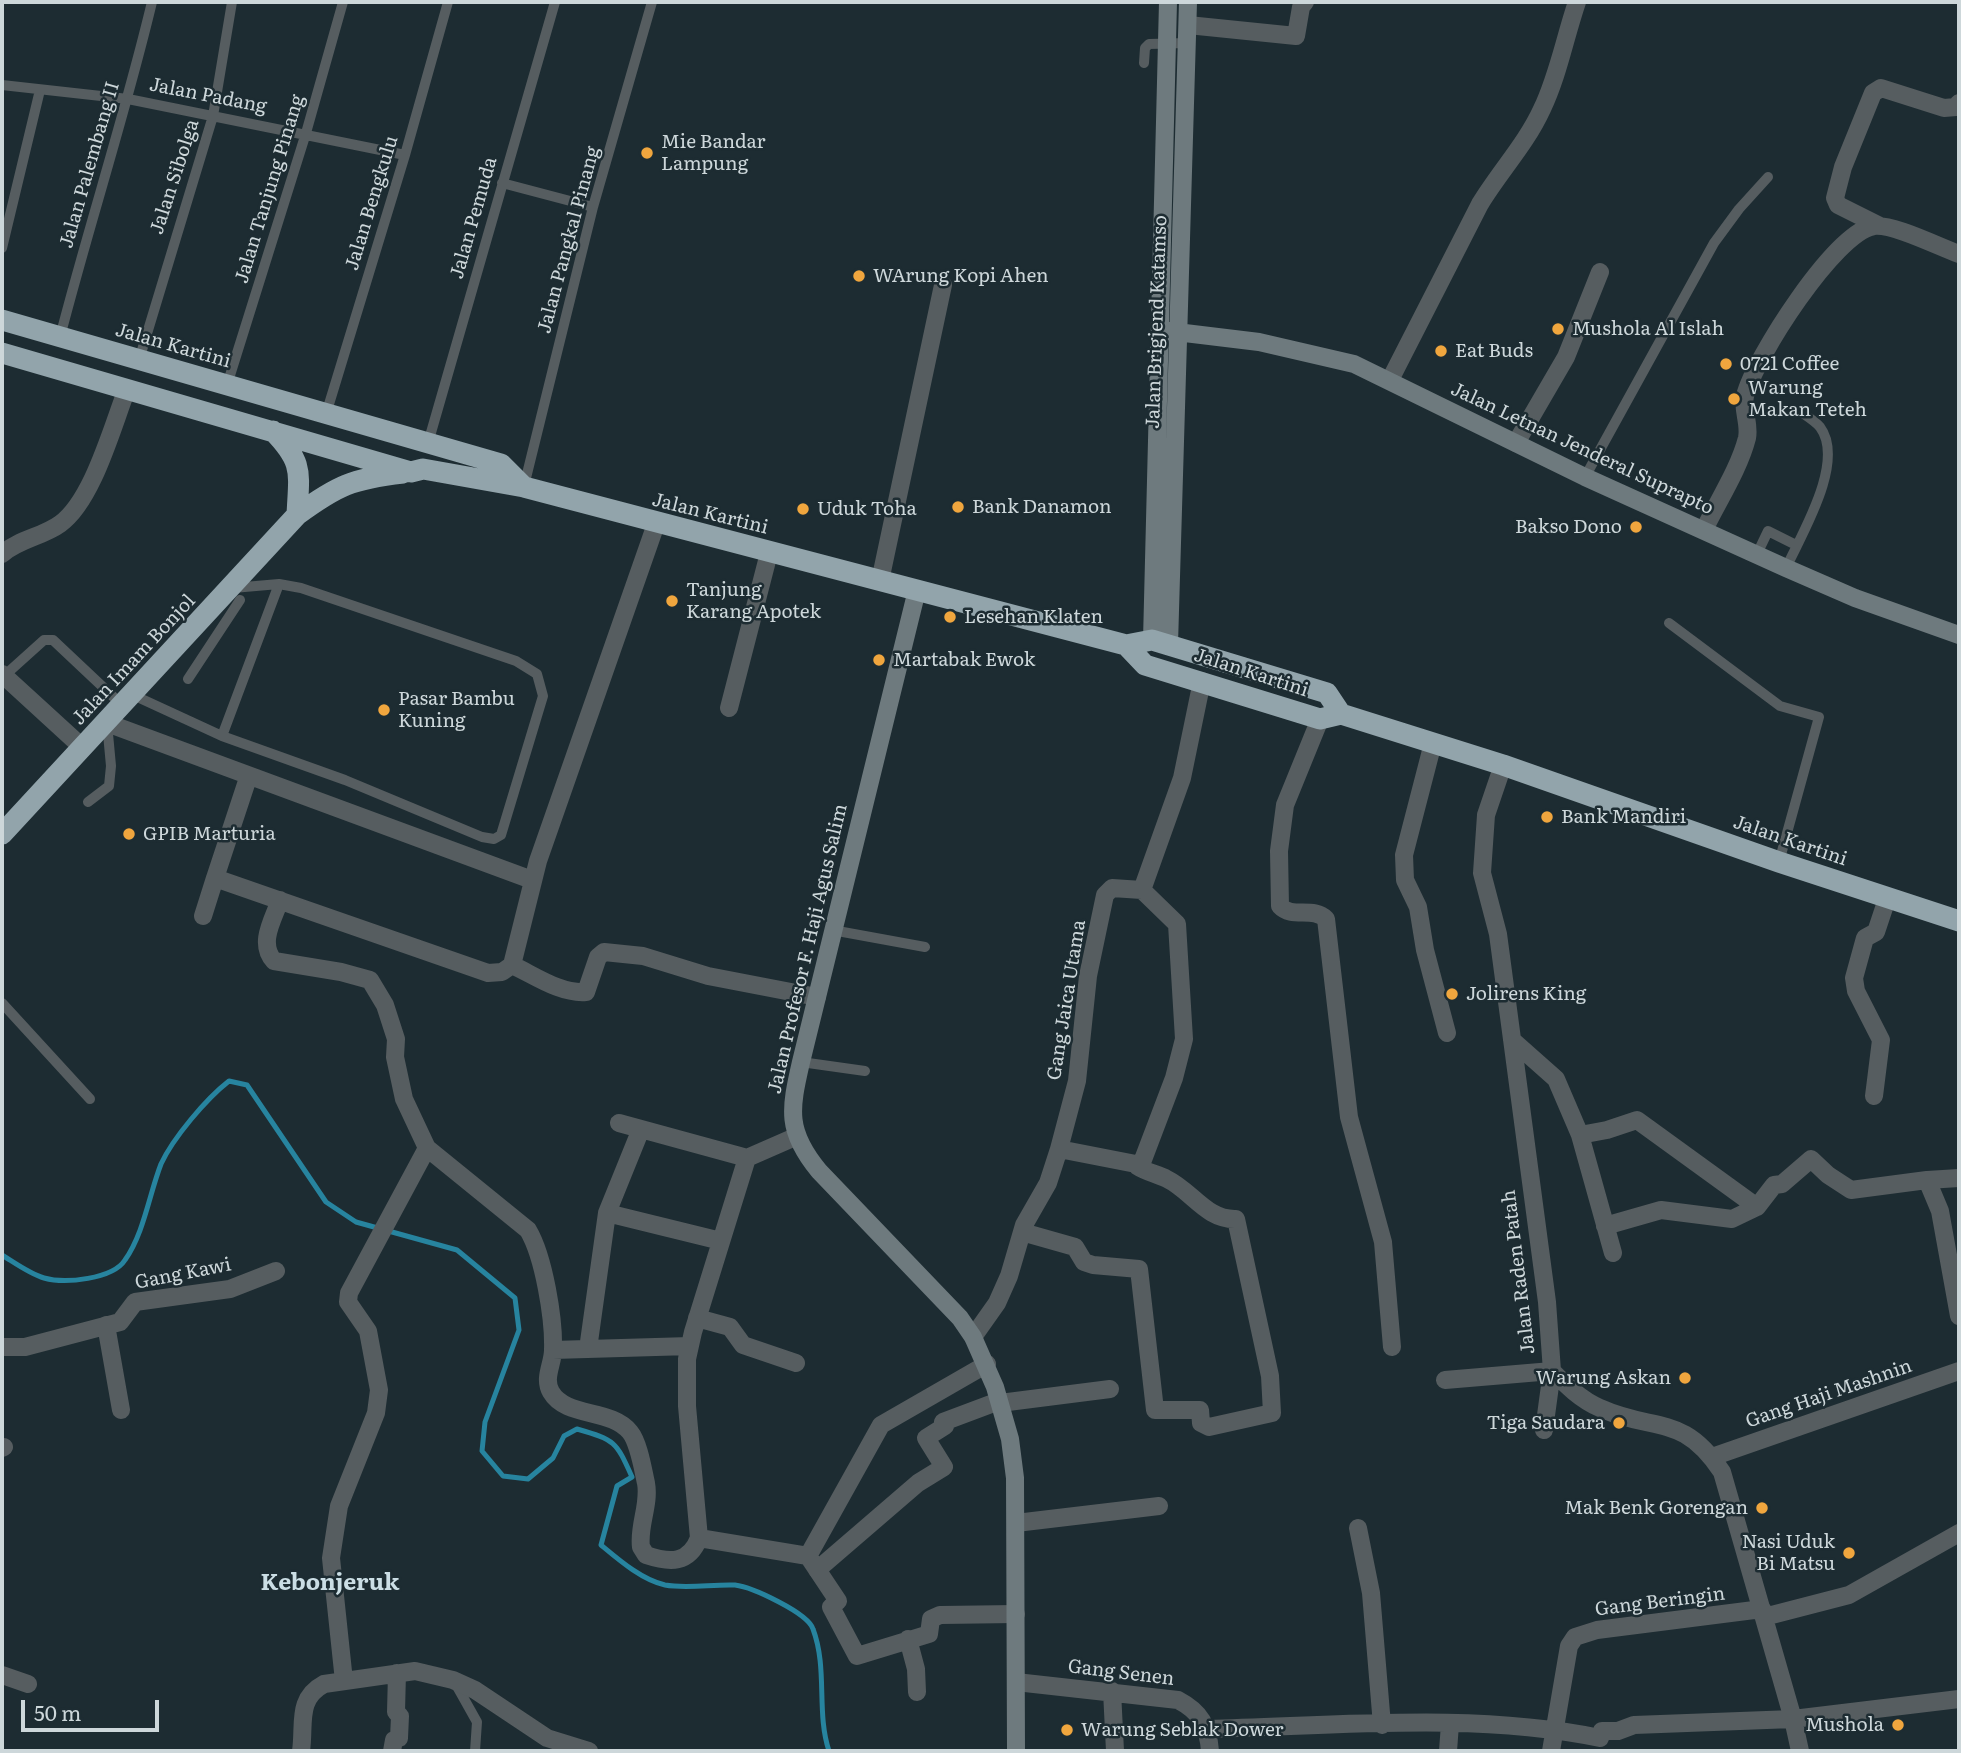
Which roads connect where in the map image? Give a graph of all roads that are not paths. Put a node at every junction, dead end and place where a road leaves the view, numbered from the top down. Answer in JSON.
{"nodes":[{"id":1,"x":152,"y":2,"type":"edge"},
{"id":2,"x":232,"y":2,"type":"edge"},
{"id":3,"x":343,"y":2,"type":"edge"},
{"id":4,"x":448,"y":2,"type":"edge"},
{"id":5,"x":555,"y":2,"type":"edge"},
{"id":6,"x":652,"y":2,"type":"edge"},
{"id":7,"x":1168,"y":2,"type":"edge"},
{"id":8,"x":1188,"y":2,"type":"edge"},
{"id":9,"x":1305,"y":2,"type":"edge"},
{"id":10,"x":1577,"y":2,"type":"edge"},
{"id":11,"x":1187,"y":34,"type":"junction"},
{"id":12,"x":1167,"y":43,"type":"junction"},
{"id":13,"x":1144,"y":63,"type":"dead end"},
{"id":14,"x":2,"y":85,"type":"edge"},
{"id":15,"x":40,"y":90,"type":"junction"},
{"id":16,"x":128,"y":99,"type":"junction"},
{"id":17,"x":1959,"y":103,"type":"edge"},
{"id":18,"x":213,"y":116,"type":"junction"},
{"id":19,"x":306,"y":133,"type":"junction"},
{"id":20,"x":405,"y":155,"type":"junction"},
{"id":21,"x":1768,"y":177,"type":"dead end"},
{"id":22,"x":502,"y":183,"type":"junction"},
{"id":23,"x":593,"y":207,"type":"junction"},
{"id":24,"x":1880,"y":226,"type":"junction"},
{"id":25,"x":2,"y":248,"type":"edge"},
{"id":26,"x":1959,"y":254,"type":"edge"},
{"id":27,"x":1600,"y":272,"type":"dead end"},
{"id":28,"x":943,"y":285,"type":"dead end"},
{"id":29,"x":2,"y":320,"type":"edge"},
{"id":30,"x":1160,"y":330,"type":"junction"},
{"id":31,"x":1178,"y":332,"type":"junction"},
{"id":32,"x":60,"y":337,"type":"junction"},
{"id":33,"x":2,"y":353,"type":"edge"},
{"id":34,"x":139,"y":360,"type":"junction"},
{"id":35,"x":1390,"y":380,"type":"junction"},
{"id":36,"x":227,"y":385,"type":"junction"},
{"id":37,"x":127,"y":389,"type":"junction"},
{"id":38,"x":1798,"y":410,"type":"dead end"},
{"id":39,"x":326,"y":414,"type":"junction"},
{"id":40,"x":272,"y":430,"type":"junction"},
{"id":41,"x":428,"y":443,"type":"junction"},
{"id":42,"x":1516,"y":443,"type":"junction"},
{"id":43,"x":411,"y":472,"type":"junction"},
{"id":44,"x":1585,"y":478,"type":"junction"},
{"id":45,"x":524,"y":487,"type":"junction"},
{"id":46,"x":1164,"y":492,"type":"junction"},
{"id":47,"x":297,"y":515,"type":"junction"},
{"id":48,"x":656,"y":524,"type":"junction"},
{"id":49,"x":1704,"y":530,"type":"junction"},
{"id":50,"x":1796,"y":545,"type":"junction"},
{"id":51,"x":769,"y":553,"type":"junction"},
{"id":52,"x":2,"y":554,"type":"edge"},
{"id":53,"x":1757,"y":554,"type":"junction"},
{"id":54,"x":1786,"y":568,"type":"junction"},
{"id":55,"x":880,"y":581,"type":"junction"},
{"id":56,"x":279,"y":584,"type":"junction"},
{"id":57,"x":917,"y":590,"type":"junction"},
{"id":58,"x":235,"y":594,"type":"junction"},
{"id":59,"x":1669,"y":623,"type":"dead end"},
{"id":60,"x":192,"y":631,"type":"junction"},
{"id":61,"x":1959,"y":635,"type":"edge"},
{"id":62,"x":211,"y":641,"type":"junction"},
{"id":63,"x":1160,"y":642,"type":"junction"},
{"id":64,"x":1126,"y":645,"type":"junction"},
{"id":65,"x":3,"y":675,"type":"edge"},
{"id":66,"x":188,"y":679,"type":"dead end"},
{"id":67,"x":1202,"y":681,"type":"junction"},
{"id":68,"x":128,"y":700,"type":"junction"},
{"id":69,"x":729,"y":708,"type":"dead end"},
{"id":70,"x":1330,"y":716,"type":"junction"},
{"id":71,"x":107,"y":723,"type":"junction"},
{"id":72,"x":222,"y":736,"type":"junction"},
{"id":73,"x":1433,"y":743,"type":"junction"},
{"id":74,"x":83,"y":748,"type":"junction"},
{"id":75,"x":1503,"y":765,"type":"junction"},
{"id":76,"x":248,"y":778,"type":"junction"},
{"id":77,"x":88,"y":802,"type":"dead end"},
{"id":78,"x":2,"y":834,"type":"edge"},
{"id":79,"x":1779,"y":862,"type":"junction"},
{"id":80,"x":215,"y":878,"type":"junction"},
{"id":81,"x":533,"y":880,"type":"junction"},
{"id":82,"x":1142,"y":890,"type":"junction"},
{"id":83,"x":1887,"y":899,"type":"junction"},
{"id":84,"x":280,"y":900,"type":"junction"},
{"id":85,"x":203,"y":916,"type":"dead end"},
{"id":86,"x":1959,"y":921,"type":"edge"},
{"id":87,"x":832,"y":930,"type":"junction"},
{"id":88,"x":925,"y":947,"type":"dead end"},
{"id":89,"x":512,"y":965,"type":"junction"},
{"id":90,"x":817,"y":997,"type":"junction"},
{"id":91,"x":2,"y":1003,"type":"edge"},
{"id":92,"x":1447,"y":1033,"type":"dead end"},
{"id":93,"x":1512,"y":1040,"type":"junction"},
{"id":94,"x":801,"y":1062,"type":"junction"},
{"id":95,"x":865,"y":1070,"type":"dead end"},
{"id":96,"x":1874,"y":1096,"type":"dead end"},
{"id":97,"x":90,"y":1100,"type":"dead end"},
{"id":98,"x":619,"y":1123,"type":"dead end"},
{"id":99,"x":640,"y":1129,"type":"junction"},
{"id":100,"x":1580,"y":1135,"type":"junction"},
{"id":101,"x":795,"y":1137,"type":"junction"},
{"id":102,"x":427,"y":1148,"type":"junction"},
{"id":103,"x":1059,"y":1149,"type":"junction"},
{"id":104,"x":747,"y":1158,"type":"junction"},
{"id":105,"x":1137,"y":1166,"type":"junction"},
{"id":106,"x":1959,"y":1178,"type":"edge"},
{"id":107,"x":1927,"y":1180,"type":"junction"},
{"id":108,"x":1757,"y":1207,"type":"junction"},
{"id":109,"x":607,"y":1213,"type":"junction"},
{"id":110,"x":1605,"y":1226,"type":"junction"},
{"id":111,"x":1021,"y":1232,"type":"junction"},
{"id":112,"x":721,"y":1241,"type":"junction"},
{"id":113,"x":1613,"y":1253,"type":"dead end"},
{"id":114,"x":276,"y":1271,"type":"dead end"},
{"id":115,"x":1959,"y":1316,"type":"edge"},
{"id":116,"x":697,"y":1318,"type":"junction"},
{"id":117,"x":106,"y":1325,"type":"junction"},
{"id":118,"x":974,"y":1337,"type":"junction"},
{"id":119,"x":690,"y":1346,"type":"junction"},
{"id":120,"x":2,"y":1347,"type":"edge"},
{"id":121,"x":1392,"y":1348,"type":"dead end"},
{"id":122,"x":588,"y":1349,"type":"junction"},
{"id":123,"x":553,"y":1350,"type":"junction"},
{"id":124,"x":796,"y":1363,"type":"dead end"},
{"id":125,"x":987,"y":1364,"type":"junction"},
{"id":126,"x":1552,"y":1371,"type":"junction"},
{"id":127,"x":1959,"y":1371,"type":"edge"},
{"id":128,"x":1445,"y":1380,"type":"dead end"},
{"id":129,"x":1110,"y":1390,"type":"dead end"},
{"id":130,"x":1000,"y":1402,"type":"junction"},
{"id":131,"x":121,"y":1410,"type":"dead end"},
{"id":132,"x":1544,"y":1430,"type":"dead end"},
{"id":133,"x":1712,"y":1457,"type":"junction"},
{"id":134,"x":1160,"y":1506,"type":"dead end"},
{"id":135,"x":1016,"y":1523,"type":"junction"},
{"id":136,"x":1358,"y":1528,"type":"dead end"},
{"id":137,"x":1959,"y":1533,"type":"edge"},
{"id":138,"x":699,"y":1538,"type":"junction"},
{"id":139,"x":813,"y":1563,"type":"junction"},
{"id":140,"x":1763,"y":1613,"type":"junction"},
{"id":141,"x":1016,"y":1614,"type":"junction"},
{"id":142,"x":908,"y":1639,"type":"junction"},
{"id":143,"x":397,"y":1673,"type":"junction"},
{"id":144,"x":2,"y":1675,"type":"edge"},
{"id":145,"x":453,"y":1680,"type":"junction"},
{"id":146,"x":344,"y":1681,"type":"junction"},
{"id":147,"x":1016,"y":1682,"type":"junction"},
{"id":148,"x":28,"y":1684,"type":"dead end"},
{"id":149,"x":1112,"y":1691,"type":"junction"},
{"id":150,"x":917,"y":1692,"type":"dead end"},
{"id":151,"x":1959,"y":1699,"type":"edge"},
{"id":152,"x":1793,"y":1719,"type":"junction"},
{"id":153,"x":1450,"y":1724,"type":"junction"},
{"id":154,"x":1381,"y":1726,"type":"junction"},
{"id":155,"x":1553,"y":1728,"type":"junction"},
{"id":156,"x":1208,"y":1729,"type":"junction"},
{"id":157,"x":546,"y":1744,"type":"edge"},
{"id":158,"x":301,"y":1751,"type":"edge"},
{"id":159,"x":392,"y":1751,"type":"edge"},
{"id":160,"x":475,"y":1751,"type":"edge"},
{"id":161,"x":589,"y":1751,"type":"edge"},
{"id":162,"x":1016,"y":1751,"type":"edge"},
{"id":163,"x":1115,"y":1751,"type":"edge"},
{"id":164,"x":1210,"y":1751,"type":"edge"},
{"id":165,"x":1448,"y":1751,"type":"edge"},
{"id":166,"x":1551,"y":1751,"type":"edge"},
{"id":167,"x":1800,"y":1751,"type":"edge"}],
"edges":[{"from":1,"to":16,"type":"lane","name":"Jalan Palembang II"},
{"from":2,"to":18,"type":"lane","name":"Jalan Sibolga"},
{"from":3,"to":19,"type":"lane","name":"Jalan Tanjung Pinang"},
{"from":4,"to":20,"type":"lane","name":"Jalan Bengkulu"},
{"from":5,"to":22,"type":"lane","name":"Jalan Pemuda"},
{"from":6,"to":23,"type":"lane","name":"Jalan Pangkal Pinang"},
{"from":7,"to":12,"type":"street","name":"Jalan Brigjend Katamso"},
{"from":8,"to":11,"type":"street","name":"Jalan Brigjend Katamso"},
{"from":9,"to":11,"type":"street"},
{"from":10,"to":35,"type":"street"},
{"from":11,"to":12,"type":"lane"},
{"from":11,"to":31,"type":"street","name":"Jalan Brigjend Katamso"},
{"from":12,"to":13,"type":"lane"},
{"from":12,"to":30,"type":"street","name":"Jalan Brigjend Katamso"},
{"from":14,"to":15,"type":"lane","name":"Jalan Padang"},
{"from":15,"to":16,"type":"lane","name":"Jalan Padang"},
{"from":15,"to":25,"type":"lane"},
{"from":16,"to":18,"type":"lane","name":"Jalan Padang"},
{"from":16,"to":32,"type":"lane","name":"Jalan Palembang II"},
{"from":17,"to":24,"type":"street"},
{"from":18,"to":19,"type":"lane","name":"Jalan Padang"},
{"from":18,"to":34,"type":"lane","name":"Jalan Sibolga"},
{"from":19,"to":20,"type":"lane","name":"Jalan Padang"},
{"from":19,"to":36,"type":"lane","name":"Jalan Tanjung Pinang"},
{"from":20,"to":39,"type":"lane","name":"Jalan Bengkulu"},
{"from":21,"to":44,"type":"lane"},
{"from":22,"to":23,"type":"lane"},
{"from":22,"to":41,"type":"lane","name":"Jalan Pemuda"},
{"from":23,"to":45,"type":"lane","name":"Jalan Pangkal Pinang"},
{"from":24,"to":26,"type":"street"},
{"from":24,"to":49,"type":"street"},
{"from":27,"to":42,"type":"street"},
{"from":28,"to":55,"type":"street"},
{"from":29,"to":32,"type":"highway","name":"Jalan Kartini"},
{"from":30,"to":31,"type":"street","name":"Jalan Letnan Jenderal Suprapto"},
{"from":30,"to":46,"type":"street","name":"Jalan Brigjend Katamso"},
{"from":31,"to":35,"type":"street","name":"Jalan Letnan Jenderal Suprapto"},
{"from":31,"to":46,"type":"street","name":"Jalan Brigjend Katamso"},
{"from":32,"to":34,"type":"highway","name":"Jalan Kartini"},
{"from":33,"to":37,"type":"highway","name":"Jalan Kartini"},
{"from":34,"to":36,"type":"highway","name":"Jalan Kartini"},
{"from":35,"to":42,"type":"street","name":"Jalan Letnan Jenderal Suprapto"},
{"from":36,"to":39,"type":"highway","name":"Jalan Kartini"},
{"from":37,"to":40,"type":"highway","name":"Jalan Kartini"},
{"from":37,"to":52,"type":"street"},
{"from":38,"to":50,"type":"lane"},
{"from":39,"to":41,"type":"highway","name":"Jalan Kartini"},
{"from":40,"to":43,"type":"highway","name":"Jalan Kartini"},
{"from":40,"to":47,"type":"highway"},
{"from":41,"to":45,"type":"highway","name":"Jalan Kartini"},
{"from":42,"to":44,"type":"street","name":"Jalan Letnan Jenderal Suprapto"},
{"from":43,"to":45,"type":"highway","name":"Jalan Kartini"},
{"from":43,"to":47,"type":"highway","name":"Jalan Imam Bonjol"},
{"from":44,"to":49,"type":"street","name":"Jalan Letnan Jenderal Suprapto"},
{"from":45,"to":48,"type":"highway","name":"Jalan Kartini"},
{"from":46,"to":63,"type":"street","name":"Jalan Brigjend Katamso"},
{"from":47,"to":58,"type":"highway","name":"Jalan Imam Bonjol"},
{"from":48,"to":51,"type":"highway","name":"Jalan Kartini"},
{"from":48,"to":81,"type":"street"},
{"from":49,"to":53,"type":"street","name":"Jalan Letnan Jenderal Suprapto"},
{"from":50,"to":53,"type":"lane"},
{"from":50,"to":54,"type":"lane"},
{"from":51,"to":55,"type":"highway","name":"Jalan Kartini"},
{"from":51,"to":69,"type":"street"},
{"from":53,"to":54,"type":"street","name":"Jalan Letnan Jenderal Suprapto"},
{"from":54,"to":61,"type":"street","name":"Jalan Letnan Jenderal Suprapto"},
{"from":55,"to":57,"type":"highway","name":"Jalan Kartini"},
{"from":56,"to":58,"type":"lane"},
{"from":56,"to":72,"type":"lane"},
{"from":56,"to":72,"type":"lane"},
{"from":57,"to":64,"type":"highway","name":"Jalan Kartini"},
{"from":57,"to":87,"type":"street","name":"Jalan Profesor F. Haji Agus Salim"},
{"from":58,"to":60,"type":"highway","name":"Jalan Imam Bonjol"},
{"from":58,"to":62,"type":"lane"},
{"from":59,"to":79,"type":"lane"},
{"from":60,"to":62,"type":"lane"},
{"from":60,"to":68,"type":"highway","name":"Jalan Imam Bonjol"},
{"from":62,"to":66,"type":"lane"},
{"from":63,"to":64,"type":"highway"},
{"from":63,"to":70,"type":"highway"},
{"from":64,"to":67,"type":"highway","name":"Jalan Kartini"},
{"from":65,"to":68,"type":"lane"},
{"from":65,"to":74,"type":"street"},
{"from":67,"to":70,"type":"highway","name":"Jalan Kartini"},
{"from":67,"to":82,"type":"street"},
{"from":68,"to":71,"type":"highway","name":"Jalan Imam Bonjol"},
{"from":68,"to":72,"type":"lane"},
{"from":70,"to":73,"type":"highway","name":"Jalan Kartini"},
{"from":70,"to":121,"type":"street"},
{"from":71,"to":74,"type":"highway","name":"Jalan Imam Bonjol"},
{"from":71,"to":76,"type":"street"},
{"from":71,"to":77,"type":"lane"},
{"from":73,"to":75,"type":"highway","name":"Jalan Kartini"},
{"from":73,"to":92,"type":"street"},
{"from":74,"to":78,"type":"highway","name":"Jalan Imam Bonjol"},
{"from":75,"to":79,"type":"highway","name":"Jalan Kartini"},
{"from":75,"to":93,"type":"street","name":"Jalan Raden Patah"},
{"from":76,"to":80,"type":"street"},
{"from":76,"to":81,"type":"street"},
{"from":79,"to":83,"type":"highway","name":"Jalan Kartini"},
{"from":80,"to":84,"type":"street"},
{"from":80,"to":85,"type":"street"},
{"from":81,"to":89,"type":"street"},
{"from":82,"to":103,"type":"street","name":"Gang Jaica Utama"},
{"from":82,"to":105,"type":"street"},
{"from":83,"to":86,"type":"highway","name":"Jalan Kartini"},
{"from":83,"to":96,"type":"street"},
{"from":84,"to":89,"type":"street"},
{"from":84,"to":102,"type":"street"},
{"from":87,"to":88,"type":"lane"},
{"from":87,"to":90,"type":"street","name":"Jalan Profesor F. Haji Agus Salim"},
{"from":89,"to":90,"type":"street"},
{"from":90,"to":94,"type":"street","name":"Jalan Profesor F. Haji Agus Salim"},
{"from":91,"to":97,"type":"lane"},
{"from":93,"to":100,"type":"street"},
{"from":93,"to":126,"type":"street","name":"Jalan Raden Patah"},
{"from":94,"to":95,"type":"lane"},
{"from":94,"to":101,"type":"street","name":"Jalan Profesor F. Haji Agus Salim"},
{"from":98,"to":99,"type":"street"},
{"from":99,"to":104,"type":"street"},
{"from":99,"to":109,"type":"street"},
{"from":100,"to":108,"type":"street"},
{"from":100,"to":110,"type":"street"},
{"from":101,"to":104,"type":"street"},
{"from":101,"to":118,"type":"street"},
{"from":102,"to":123,"type":"street"},
{"from":102,"to":146,"type":"street"},
{"from":103,"to":105,"type":"street"},
{"from":103,"to":111,"type":"street","name":"Gang Jaica Utama"},
{"from":104,"to":112,"type":"street"},
{"from":105,"to":111,"type":"street"},
{"from":106,"to":107,"type":"street"},
{"from":107,"to":108,"type":"street"},
{"from":107,"to":115,"type":"street"},
{"from":108,"to":110,"type":"street"},
{"from":109,"to":112,"type":"street"},
{"from":109,"to":122,"type":"street"},
{"from":110,"to":113,"type":"street"},
{"from":111,"to":118,"type":"street","name":"Gang Jaica Utama"},
{"from":112,"to":116,"type":"street"},
{"from":114,"to":117,"type":"street","name":"Gang Kawi"},
{"from":116,"to":119,"type":"street"},
{"from":116,"to":124,"type":"street"},
{"from":117,"to":120,"type":"street","name":"Gang Kawi"},
{"from":117,"to":131,"type":"street"},
{"from":118,"to":125,"type":"street"},
{"from":119,"to":122,"type":"street"},
{"from":119,"to":138,"type":"street"},
{"from":122,"to":123,"type":"street"},
{"from":123,"to":138,"type":"street"},
{"from":125,"to":130,"type":"street"},
{"from":125,"to":139,"type":"street"},
{"from":126,"to":128,"type":"street"},
{"from":126,"to":132,"type":"street"},
{"from":126,"to":133,"type":"street","name":"Jalan Raden Patah"},
{"from":127,"to":133,"type":"street","name":"Gang Haji Mashnin"},
{"from":129,"to":130,"type":"street"},
{"from":130,"to":135,"type":"street"},
{"from":130,"to":139,"type":"street"},
{"from":133,"to":140,"type":"street","name":"Jalan Raden Patah"},
{"from":134,"to":135,"type":"street"},
{"from":135,"to":141,"type":"street"},
{"from":136,"to":154,"type":"street"},
{"from":137,"to":140,"type":"street"},
{"from":138,"to":139,"type":"street"},
{"from":139,"to":142,"type":"street"},
{"from":140,"to":152,"type":"street","name":"Jalan Raden Patah"},
{"from":140,"to":155,"type":"street","name":"Gang Beringin"},
{"from":141,"to":142,"type":"street"},
{"from":141,"to":147,"type":"street"},
{"from":142,"to":150,"type":"street"},
{"from":143,"to":145,"type":"street"},
{"from":143,"to":146,"type":"street"},
{"from":143,"to":159,"type":"street"},
{"from":144,"to":148,"type":"street"},
{"from":145,"to":157,"type":"street"},
{"from":145,"to":160,"type":"lane"},
{"from":146,"to":158,"type":"street"},
{"from":147,"to":149,"type":"street","name":"Gang Senen"},
{"from":147,"to":162,"type":"street"},
{"from":149,"to":156,"type":"street","name":"Gang Senen"},
{"from":149,"to":163,"type":"street"},
{"from":151,"to":152,"type":"street"},
{"from":152,"to":155,"type":"street"},
{"from":152,"to":167,"type":"street","name":"Jalan Raden Patah"},
{"from":153,"to":154,"type":"street"},
{"from":153,"to":155,"type":"street"},
{"from":153,"to":165,"type":"street"},
{"from":154,"to":156,"type":"street"},
{"from":155,"to":166,"type":"street"},
{"from":156,"to":164,"type":"street"},
{"from":157,"to":161,"type":"street"}]}
